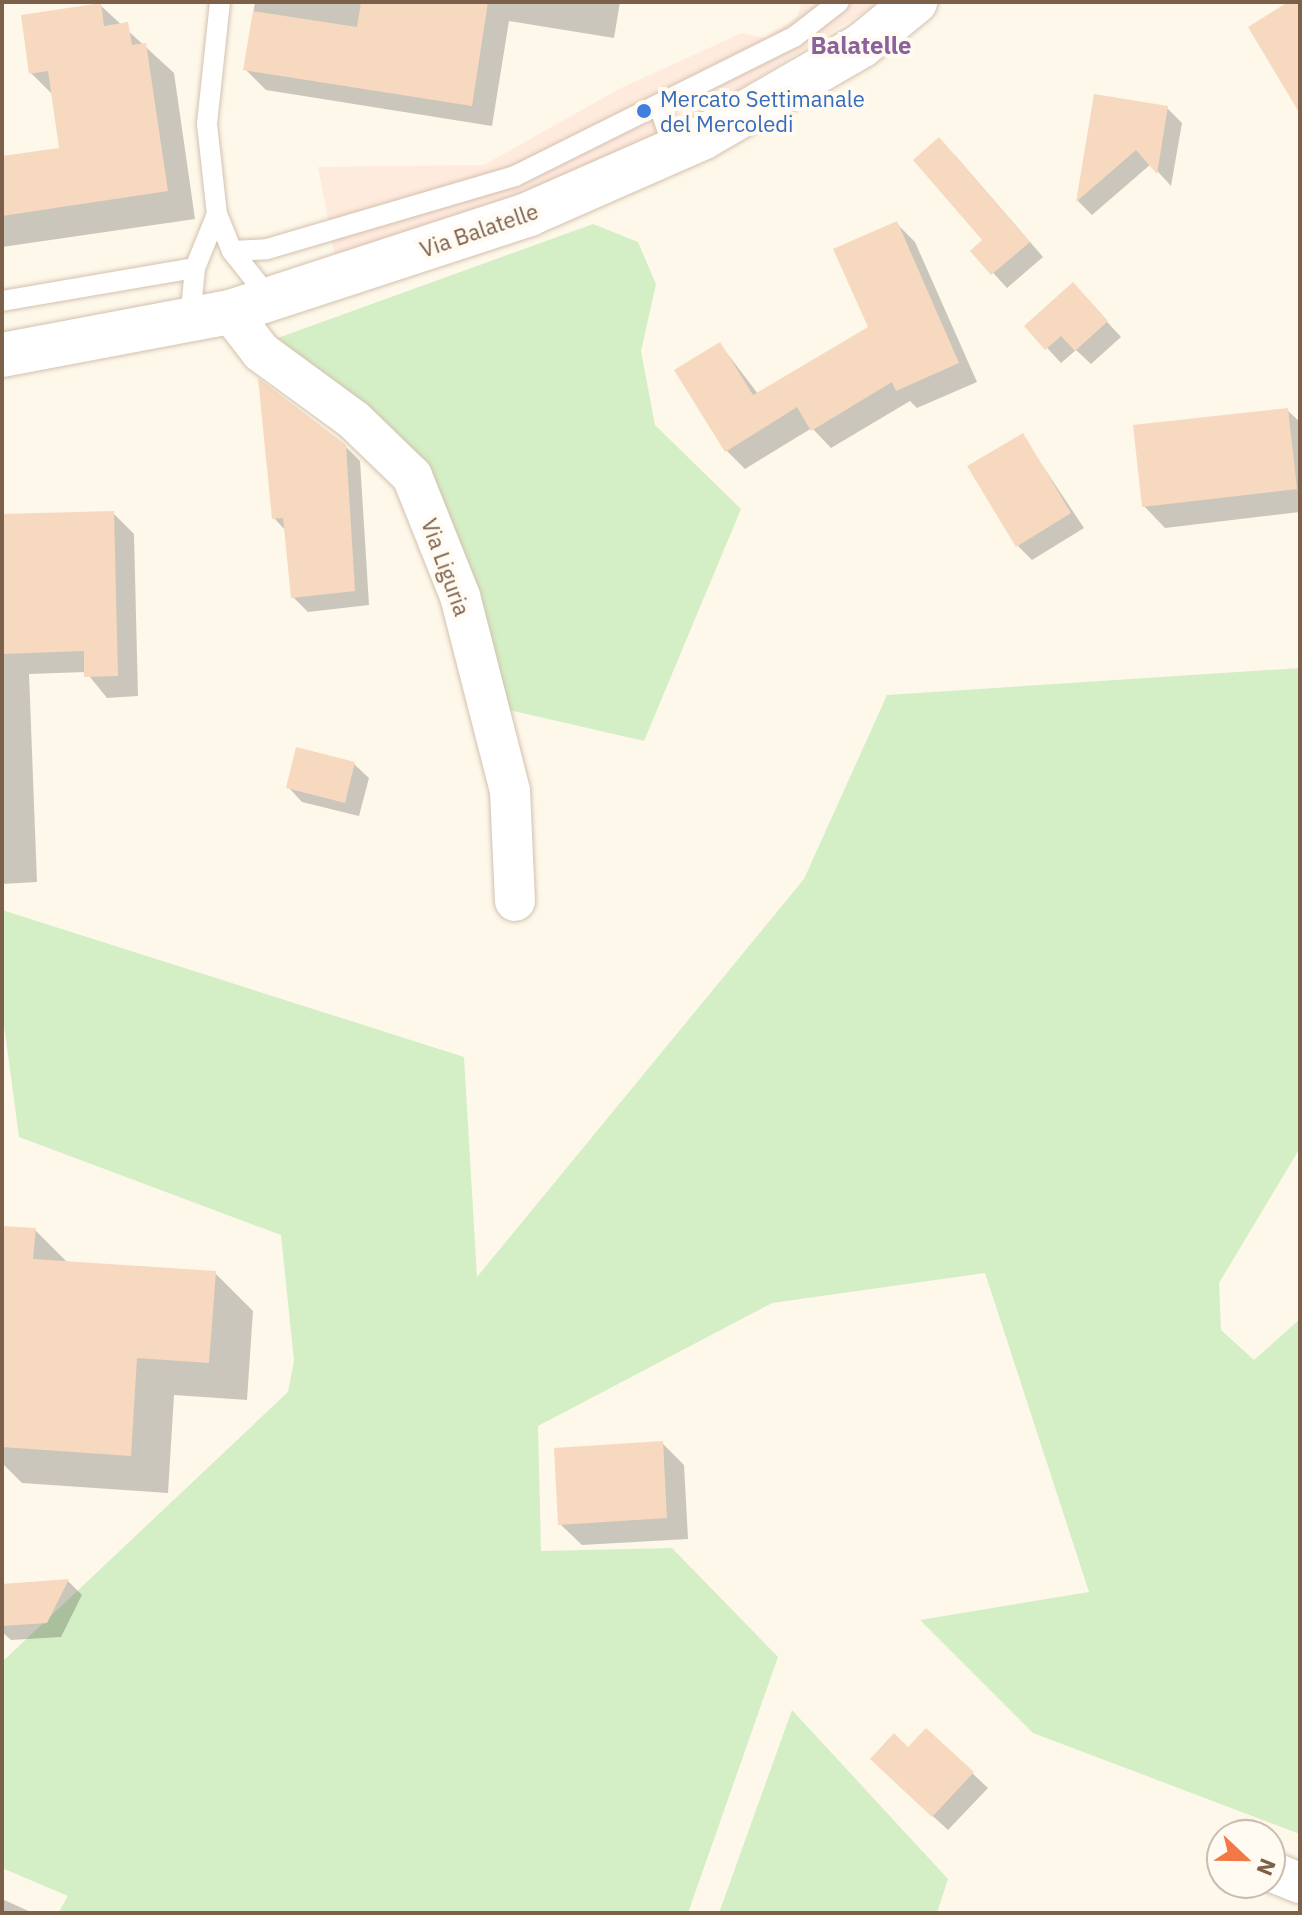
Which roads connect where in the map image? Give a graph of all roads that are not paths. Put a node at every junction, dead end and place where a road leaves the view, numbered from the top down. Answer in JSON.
{"nodes":[{"id":1,"x":220,"y":2,"type":"edge"},
{"id":2,"x":839,"y":2,"type":"edge"},
{"id":3,"x":915,"y":2,"type":"edge"},
{"id":4,"x":805,"y":54,"type":"junction"},
{"id":5,"x":659,"y":105,"type":"junction"},
{"id":6,"x":674,"y":150,"type":"junction"},
{"id":7,"x":522,"y":195,"type":"junction"},
{"id":8,"x":217,"y":214,"type":"junction"},
{"id":9,"x":232,"y":251,"type":"junction"},
{"id":10,"x":195,"y":268,"type":"junction"},
{"id":11,"x":2,"y":301,"type":"edge"},
{"id":12,"x":230,"y":310,"type":"junction"},
{"id":13,"x":2,"y":355,"type":"edge"},
{"id":14,"x":515,"y":901,"type":"dead end"}],
"edges":[{"from":1,"to":8,"type":"lane"},
{"from":2,"to":4,"type":"lane"},
{"from":3,"to":4,"type":"main road","name":"Via Balatelle"},
{"from":4,"to":5,"type":"lane"},
{"from":4,"to":6,"type":"main road","name":"Via Balatelle"},
{"from":5,"to":6,"type":"lane"},
{"from":5,"to":7,"type":"lane"},
{"from":6,"to":7,"type":"main road","name":"Via Balatelle"},
{"from":7,"to":9,"type":"lane"},
{"from":7,"to":12,"type":"main road","name":"Via Balatelle"},
{"from":8,"to":9,"type":"lane"},
{"from":8,"to":10,"type":"lane"},
{"from":9,"to":12,"type":"lane"},
{"from":10,"to":11,"type":"lane"},
{"from":10,"to":12,"type":"lane"},
{"from":12,"to":13,"type":"main road","name":"Via Balatelle"},
{"from":12,"to":14,"type":"street","name":"Via Liguria"}]}
